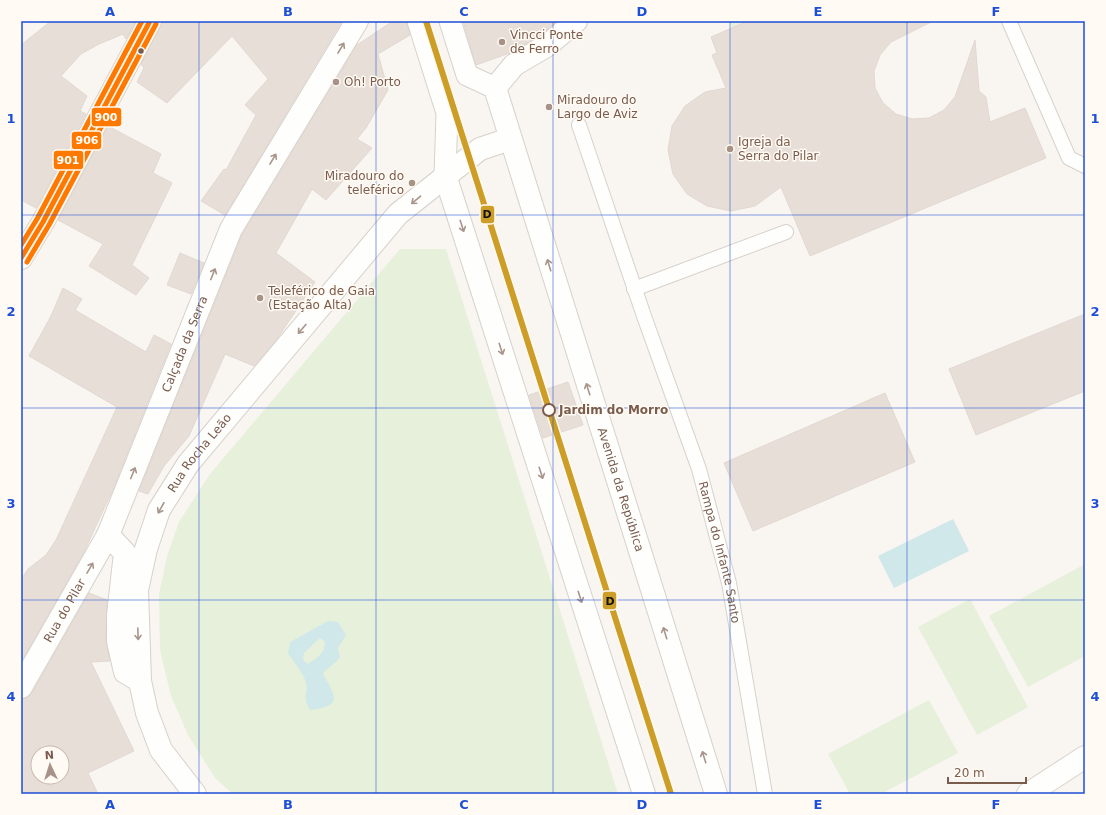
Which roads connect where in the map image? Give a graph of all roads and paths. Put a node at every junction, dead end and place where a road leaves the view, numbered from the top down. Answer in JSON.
{"nodes":[{"id":1,"x":150,"y":21,"type":"edge"},
{"id":2,"x":357,"y":21,"type":"edge"},
{"id":3,"x":418,"y":21,"type":"edge"},
{"id":4,"x":450,"y":21,"type":"edge"},
{"id":5,"x":576,"y":21,"type":"edge"},
{"id":6,"x":1009,"y":21,"type":"edge"},
{"id":7,"x":495,"y":88,"type":"junction"},
{"id":8,"x":579,"y":125,"type":"dead end"},
{"id":9,"x":510,"y":139,"type":"junction"},
{"id":10,"x":1085,"y":166,"type":"edge"},
{"id":11,"x":446,"y":175,"type":"junction"},
{"id":12,"x":786,"y":232,"type":"dead end"},
{"id":13,"x":21,"y":258,"type":"edge"},
{"id":14,"x":634,"y":289,"type":"junction"},
{"id":15,"x":108,"y":535,"type":"junction"},
{"id":16,"x":140,"y":681,"type":"junction"},
{"id":17,"x":21,"y":687,"type":"edge"},
{"id":18,"x":1085,"y":757,"type":"edge"},
{"id":19,"x":195,"y":794,"type":"edge"},
{"id":20,"x":644,"y":794,"type":"edge"},
{"id":21,"x":716,"y":794,"type":"edge"},
{"id":22,"x":765,"y":794,"type":"edge"},
{"id":23,"x":1028,"y":794,"type":"edge"}],
"edges":[{"from":1,"to":13,"type":"street"},
{"from":15,"to":2,"type":"street","name":"Calçada da Serra","one_way":true},
{"from":3,"to":11,"type":"street"},
{"from":4,"to":7,"type":"street"},
{"from":5,"to":7,"type":"street"},
{"from":6,"to":10,"type":"lane"},
{"from":7,"to":9,"type":"street","name":"Avenida da República"},
{"from":8,"to":14,"type":"lane","name":"Rampa do Infante Santo"},
{"from":9,"to":11,"type":"street"},
{"from":21,"to":9,"type":"street","name":"Avenida da República","one_way":true},
{"from":11,"to":16,"type":"street","name":"Rua Rocha Leão","one_way":true},
{"from":11,"to":20,"type":"street","one_way":true},
{"from":12,"to":14,"type":"lane"},
{"from":14,"to":22,"type":"lane","name":"Rampa do Infante Santo"},
{"from":15,"to":16,"type":"street"},
{"from":17,"to":15,"type":"street","name":"Rua do Pilar","one_way":true},
{"from":16,"to":19,"type":"street","name":"Rua Rocha Leão"},
{"from":18,"to":23,"type":"street"}]}
